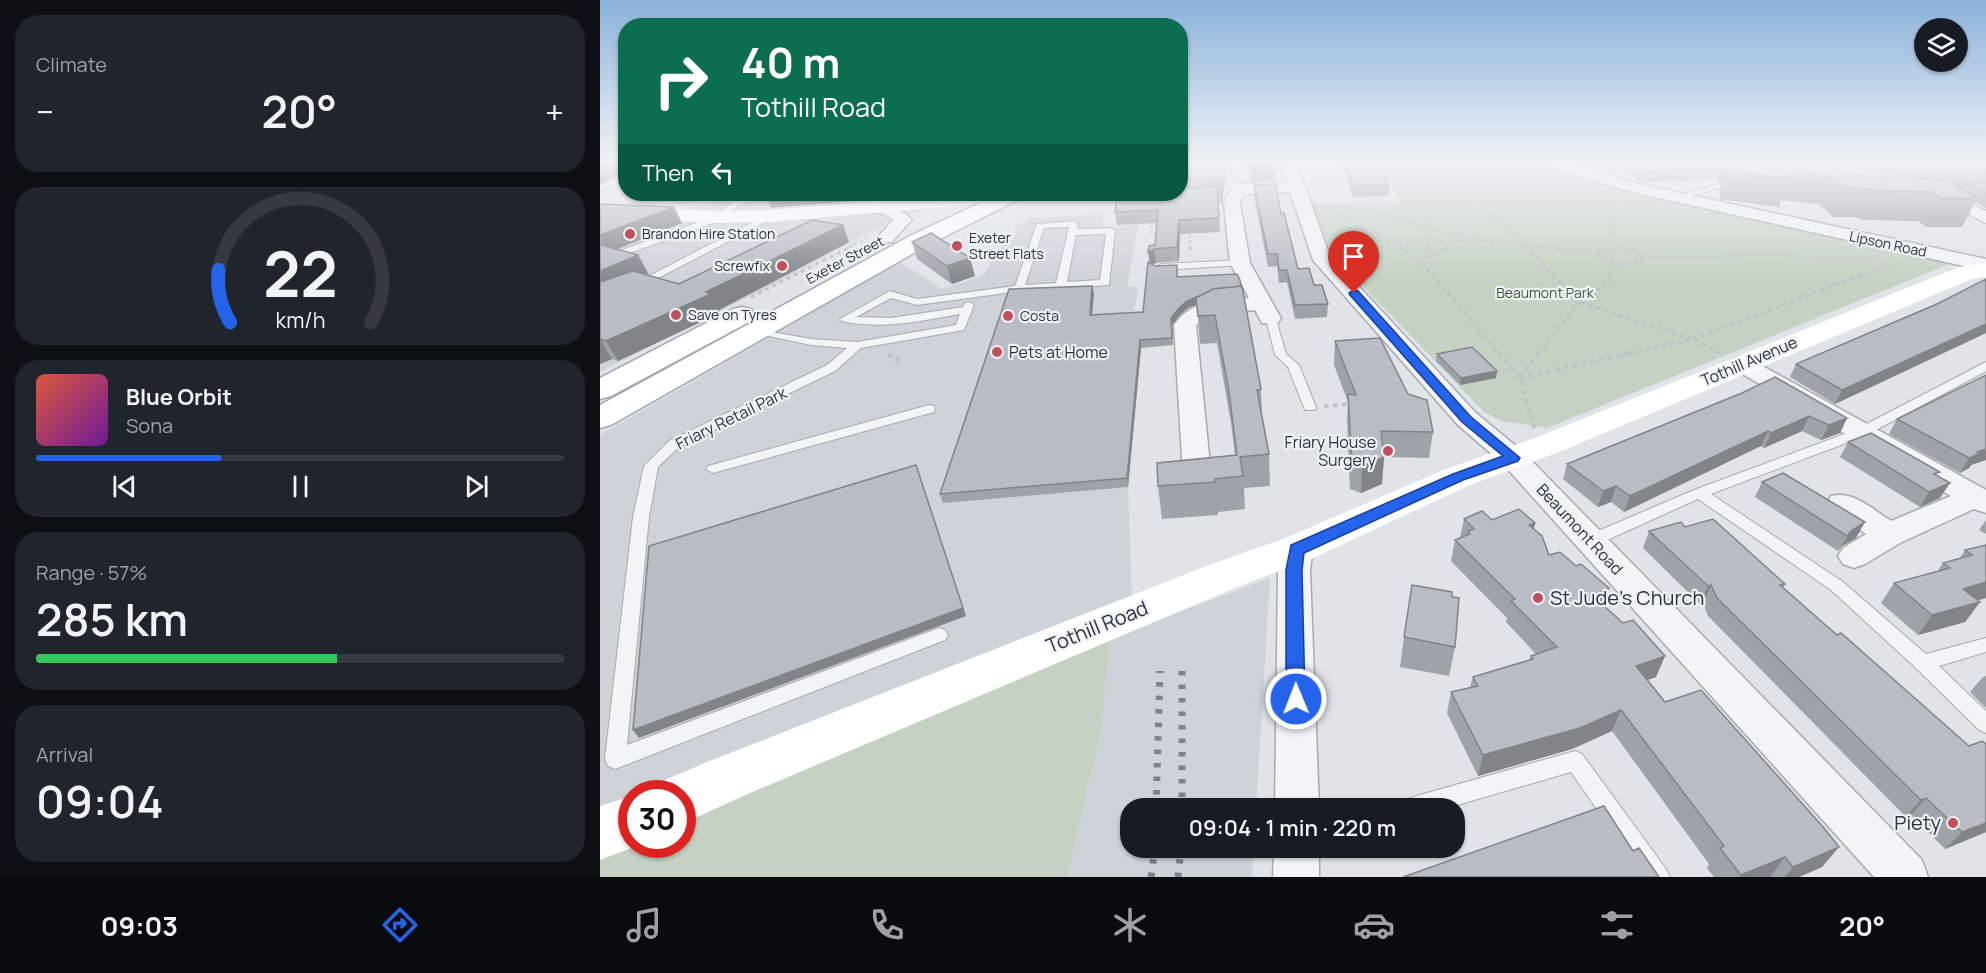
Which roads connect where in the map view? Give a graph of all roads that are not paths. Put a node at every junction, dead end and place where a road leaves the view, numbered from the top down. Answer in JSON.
{"nodes":[{"id":1,"x":738,"y":202,"type":"edge"},
{"id":2,"x":920,"y":202,"type":"edge"},
{"id":3,"x":966,"y":202,"type":"edge"},
{"id":4,"x":998,"y":202,"type":"edge"},
{"id":5,"x":1232,"y":202,"type":"edge"},
{"id":6,"x":1302,"y":202,"type":"edge"},
{"id":7,"x":1699,"y":202,"type":"edge"},
{"id":8,"x":1956,"y":202,"type":"edge"},
{"id":9,"x":868,"y":207,"type":"junction"},
{"id":10,"x":1949,"y":208,"type":"edge"},
{"id":11,"x":1967,"y":208,"type":"junction"},
{"id":12,"x":600,"y":212,"type":"edge"},
{"id":13,"x":770,"y":216,"type":"junction"},
{"id":14,"x":719,"y":217,"type":"junction"},
{"id":15,"x":1986,"y":218,"type":"edge"},
{"id":16,"x":1072,"y":232,"type":"junction"},
{"id":17,"x":873,"y":240,"type":"junction"},
{"id":18,"x":600,"y":261,"type":"edge"},
{"id":19,"x":1240,"y":263,"type":"junction"},
{"id":20,"x":1986,"y":265,"type":"edge"},
{"id":21,"x":1156,"y":268,"type":"edge"},
{"id":22,"x":1986,"y":270,"type":"edge"},
{"id":23,"x":1060,"y":285,"type":"junction"},
{"id":24,"x":1019,"y":288,"type":"junction"},
{"id":25,"x":627,"y":289,"type":"edge"},
{"id":26,"x":974,"y":294,"type":"junction"},
{"id":27,"x":967,"y":310,"type":"junction"},
{"id":28,"x":1266,"y":311,"type":"junction"},
{"id":29,"x":759,"y":331,"type":"junction"},
{"id":30,"x":707,"y":333,"type":"junction"},
{"id":31,"x":857,"y":345,"type":"junction"},
{"id":32,"x":1735,"y":361,"type":"junction"},
{"id":33,"x":1986,"y":366,"type":"edge"},
{"id":34,"x":600,"y":390,"type":"edge"},
{"id":35,"x":1310,"y":407,"type":"road end"},
{"id":36,"x":929,"y":409,"type":"dead end"},
{"id":37,"x":600,"y":418,"type":"edge"},
{"id":38,"x":1860,"y":433,"type":"junction"},
{"id":39,"x":1513,"y":458,"type":"junction"},
{"id":40,"x":713,"y":469,"type":"dead end"},
{"id":41,"x":1197,"y":475,"type":"edge"},
{"id":42,"x":1699,"y":493,"type":"junction"},
{"id":43,"x":1980,"y":500,"type":"edge"},
{"id":44,"x":1842,"y":503,"type":"dead end"},
{"id":45,"x":1889,"y":535,"type":"junction"},
{"id":46,"x":1590,"y":541,"type":"junction"},
{"id":47,"x":1297,"y":549,"type":"junction"},
{"id":48,"x":1854,"y":556,"type":"dead end"},
{"id":49,"x":939,"y":635,"type":"dead end"},
{"id":50,"x":1986,"y":645,"type":"edge"},
{"id":51,"x":1923,"y":663,"type":"junction"},
{"id":52,"x":1986,"y":724,"type":"edge"},
{"id":53,"x":696,"y":793,"type":"edge"},
{"id":54,"x":1297,"y":798,"type":"edge"},
{"id":55,"x":1447,"y":798,"type":"edge"},
{"id":56,"x":1297,"y":858,"type":"edge"},
{"id":57,"x":1296,"y":877,"type":"edge"},
{"id":58,"x":1658,"y":877,"type":"edge"},
{"id":59,"x":1905,"y":877,"type":"edge"}],
"edges":[{"from":1,"to":14,"type":"lane"},
{"from":2,"to":9,"type":"main road"},
{"from":3,"to":17,"type":"main road","name":"Exeter Street"},
{"from":4,"to":29,"type":"main road","name":"Exeter Street"},
{"from":5,"to":19,"type":"street"},
{"from":6,"to":39,"type":"street","name":"Beaumont Road"},
{"from":7,"to":20,"type":"street","name":"Lipson Road"},
{"from":8,"to":11,"type":"street"},
{"from":9,"to":13,"type":"main road"},
{"from":9,"to":17,"type":"street"},
{"from":10,"to":11,"type":"lane"},
{"from":11,"to":15,"type":"street"},
{"from":12,"to":14,"type":"main road"},
{"from":13,"to":14,"type":"main road"},
{"from":13,"to":25,"type":"lane"},
{"from":14,"to":18,"type":"lane"},
{"from":16,"to":23,"type":"lane"},
{"from":16,"to":23,"type":"lane"},
{"from":16,"to":24,"type":"lane"},
{"from":17,"to":30,"type":"main road","name":"Exeter Street"},
{"from":19,"to":21,"type":"lane"},
{"from":19,"to":28,"type":"street"},
{"from":22,"to":32,"type":"main road","name":"Tothill Avenue"},
{"from":23,"to":24,"type":"lane"},
{"from":24,"to":26,"type":"lane"},
{"from":26,"to":27,"type":"lane"},
{"from":26,"to":27,"type":"lane"},
{"from":27,"to":31,"type":"lane"},
{"from":28,"to":35,"type":"lane"},
{"from":28,"to":41,"type":"street"},
{"from":29,"to":30,"type":"street","name":"Exeter Street"},
{"from":29,"to":31,"type":"lane"},
{"from":29,"to":37,"type":"main road","name":"Exeter Street"},
{"from":30,"to":34,"type":"main road","name":"Exeter Street"},
{"from":31,"to":49,"type":"lane","name":"Friary Retail Park"},
{"from":32,"to":38,"type":"street"},
{"from":32,"to":39,"type":"main road","name":"Tothill Avenue"},
{"from":33,"to":38,"type":"lane"},
{"from":36,"to":40,"type":"lane"},
{"from":38,"to":42,"type":"lane"},
{"from":38,"to":43,"type":"street"},
{"from":39,"to":46,"type":"street","name":"Beaumont Road"},
{"from":39,"to":47,"type":"main road","name":"Tothill Road"},
{"from":42,"to":46,"type":"lane"},
{"from":42,"to":51,"type":"lane"},
{"from":43,"to":45,"type":"street"},
{"from":44,"to":45,"type":"street"},
{"from":45,"to":48,"type":"street"},
{"from":46,"to":59,"type":"street","name":"Beaumont Road"},
{"from":47,"to":53,"type":"main road","name":"Tothill Road"},
{"from":47,"to":54,"type":"street"},
{"from":50,"to":51,"type":"lane"},
{"from":51,"to":52,"type":"lane"},
{"from":55,"to":58,"type":"lane"},
{"from":56,"to":57,"type":"street"}]}
